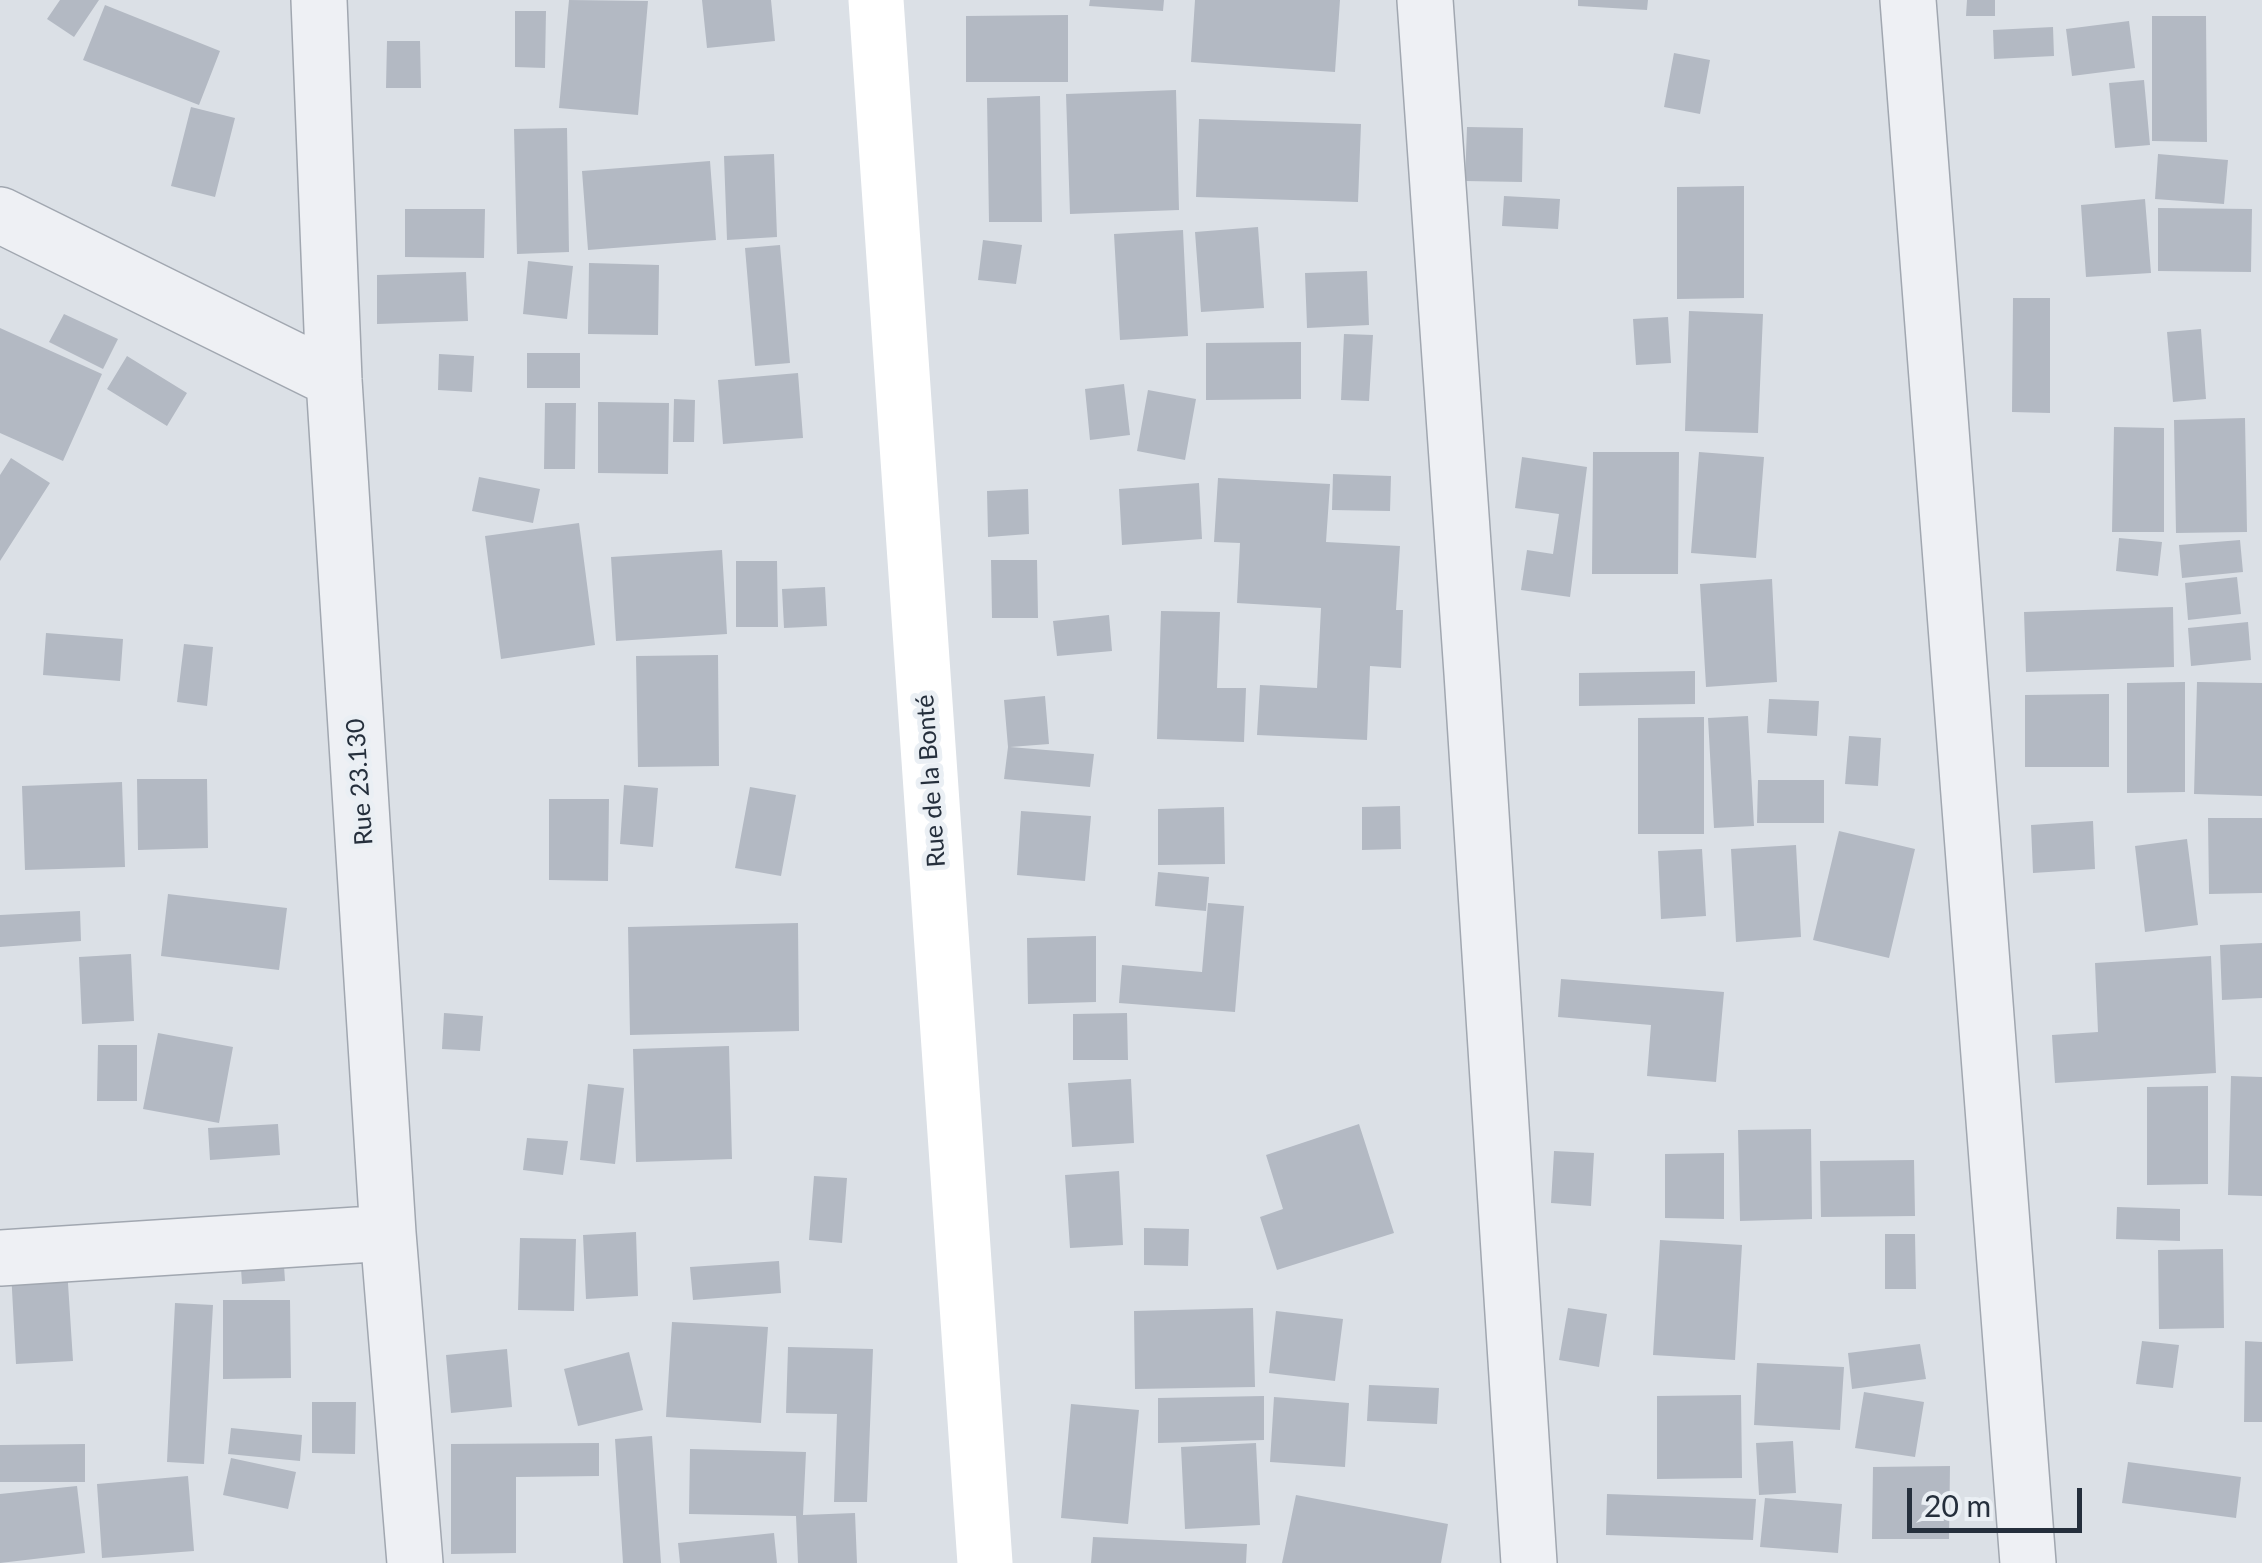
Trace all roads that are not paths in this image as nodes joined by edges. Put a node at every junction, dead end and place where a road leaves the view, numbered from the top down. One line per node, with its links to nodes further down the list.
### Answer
1 (319, 0): 6 (street, Rue 23.130)
2 (876, 0): 10 (street, Rue de la Bonté)
3 (1425, 0): 11 (street)
4 (1908, 0): 12 (street)
5 (0, 215): 6 (street)
6 (334, 380): 7 (street, Rue 23.130)
7 (388, 1232): 8 (street); 9 (street, Rue 23.130)
8 (0, 1258)
9 (415, 1563)
10 (985, 1563)
11 (1528, 1563)
12 (2028, 1563)

